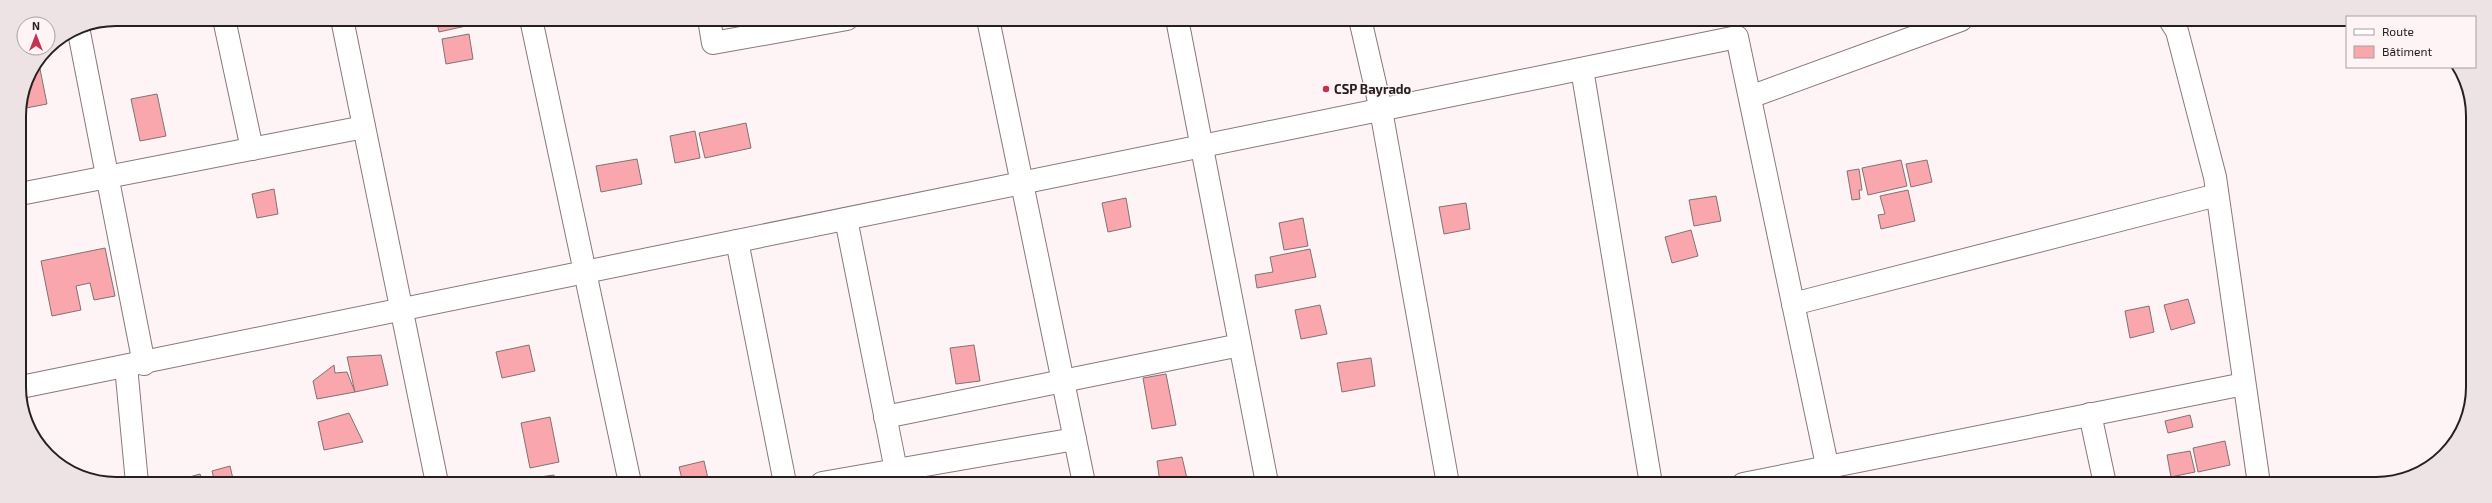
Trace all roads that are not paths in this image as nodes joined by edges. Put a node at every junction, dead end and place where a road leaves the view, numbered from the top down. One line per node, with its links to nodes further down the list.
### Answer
1 (226, 26): 17 (street)
2 (343, 26): 15 (street)
3 (532, 26): 24 (street)
4 (710, 26): 5 (street)
5 (807, 26)
6 (989, 26): 19 (street)
7 (1178, 26): 16 (street)
8 (1361, 26): 14 (street)
9 (1945, 26): 13 (street)
10 (2174, 26): 21 (street)
11 (79, 34): 18 (street)
12 (1582, 69): 13 (street); 14 (street); 45 (street)
13 (1750, 97): 25 (street)
14 (1381, 110): 16 (street); 44 (street)
15 (364, 126): 17 (street); 26 (street)
16 (1202, 147): 19 (street); 27 (street)
17 (252, 149): 18 (street)
18 (108, 177): 20 (street); 28 (street)
19 (1022, 183): 22 (street); 29 (street)
20 (26, 193)
21 (2217, 195): 25 (street); 30 (street)
22 (846, 219): 23 (street); 33 (street)
23 (737, 241): 24 (street); 40 (street)
24 (585, 272): 26 (street); 39 (street)
25 (1793, 304): 36 (street)
26 (401, 310): 28 (street); 38 (street)
27 (1240, 345): 29 (street); 43 (street)
28 (135, 365): 31 (street); 37 (street)
29 (1063, 380): 33 (street); 34 (street)
30 (2244, 384): 32 (street); 48 (street)
31 (26, 386)
32 (2090, 414): 36 (street); 47 (street)
33 (885, 416): 35 (street)
34 (1075, 439): 35 (street); 42 (street)
35 (896, 470): 41 (street)
36 (1829, 475): 46 (street)
37 (137, 477)
38 (436, 477)
39 (629, 477)
40 (784, 477)
41 (856, 477)
42 (1083, 477)
43 (1266, 477)
44 (1447, 477)
45 (1650, 477)
46 (1810, 477)
47 (2104, 477)
48 (2258, 477)

